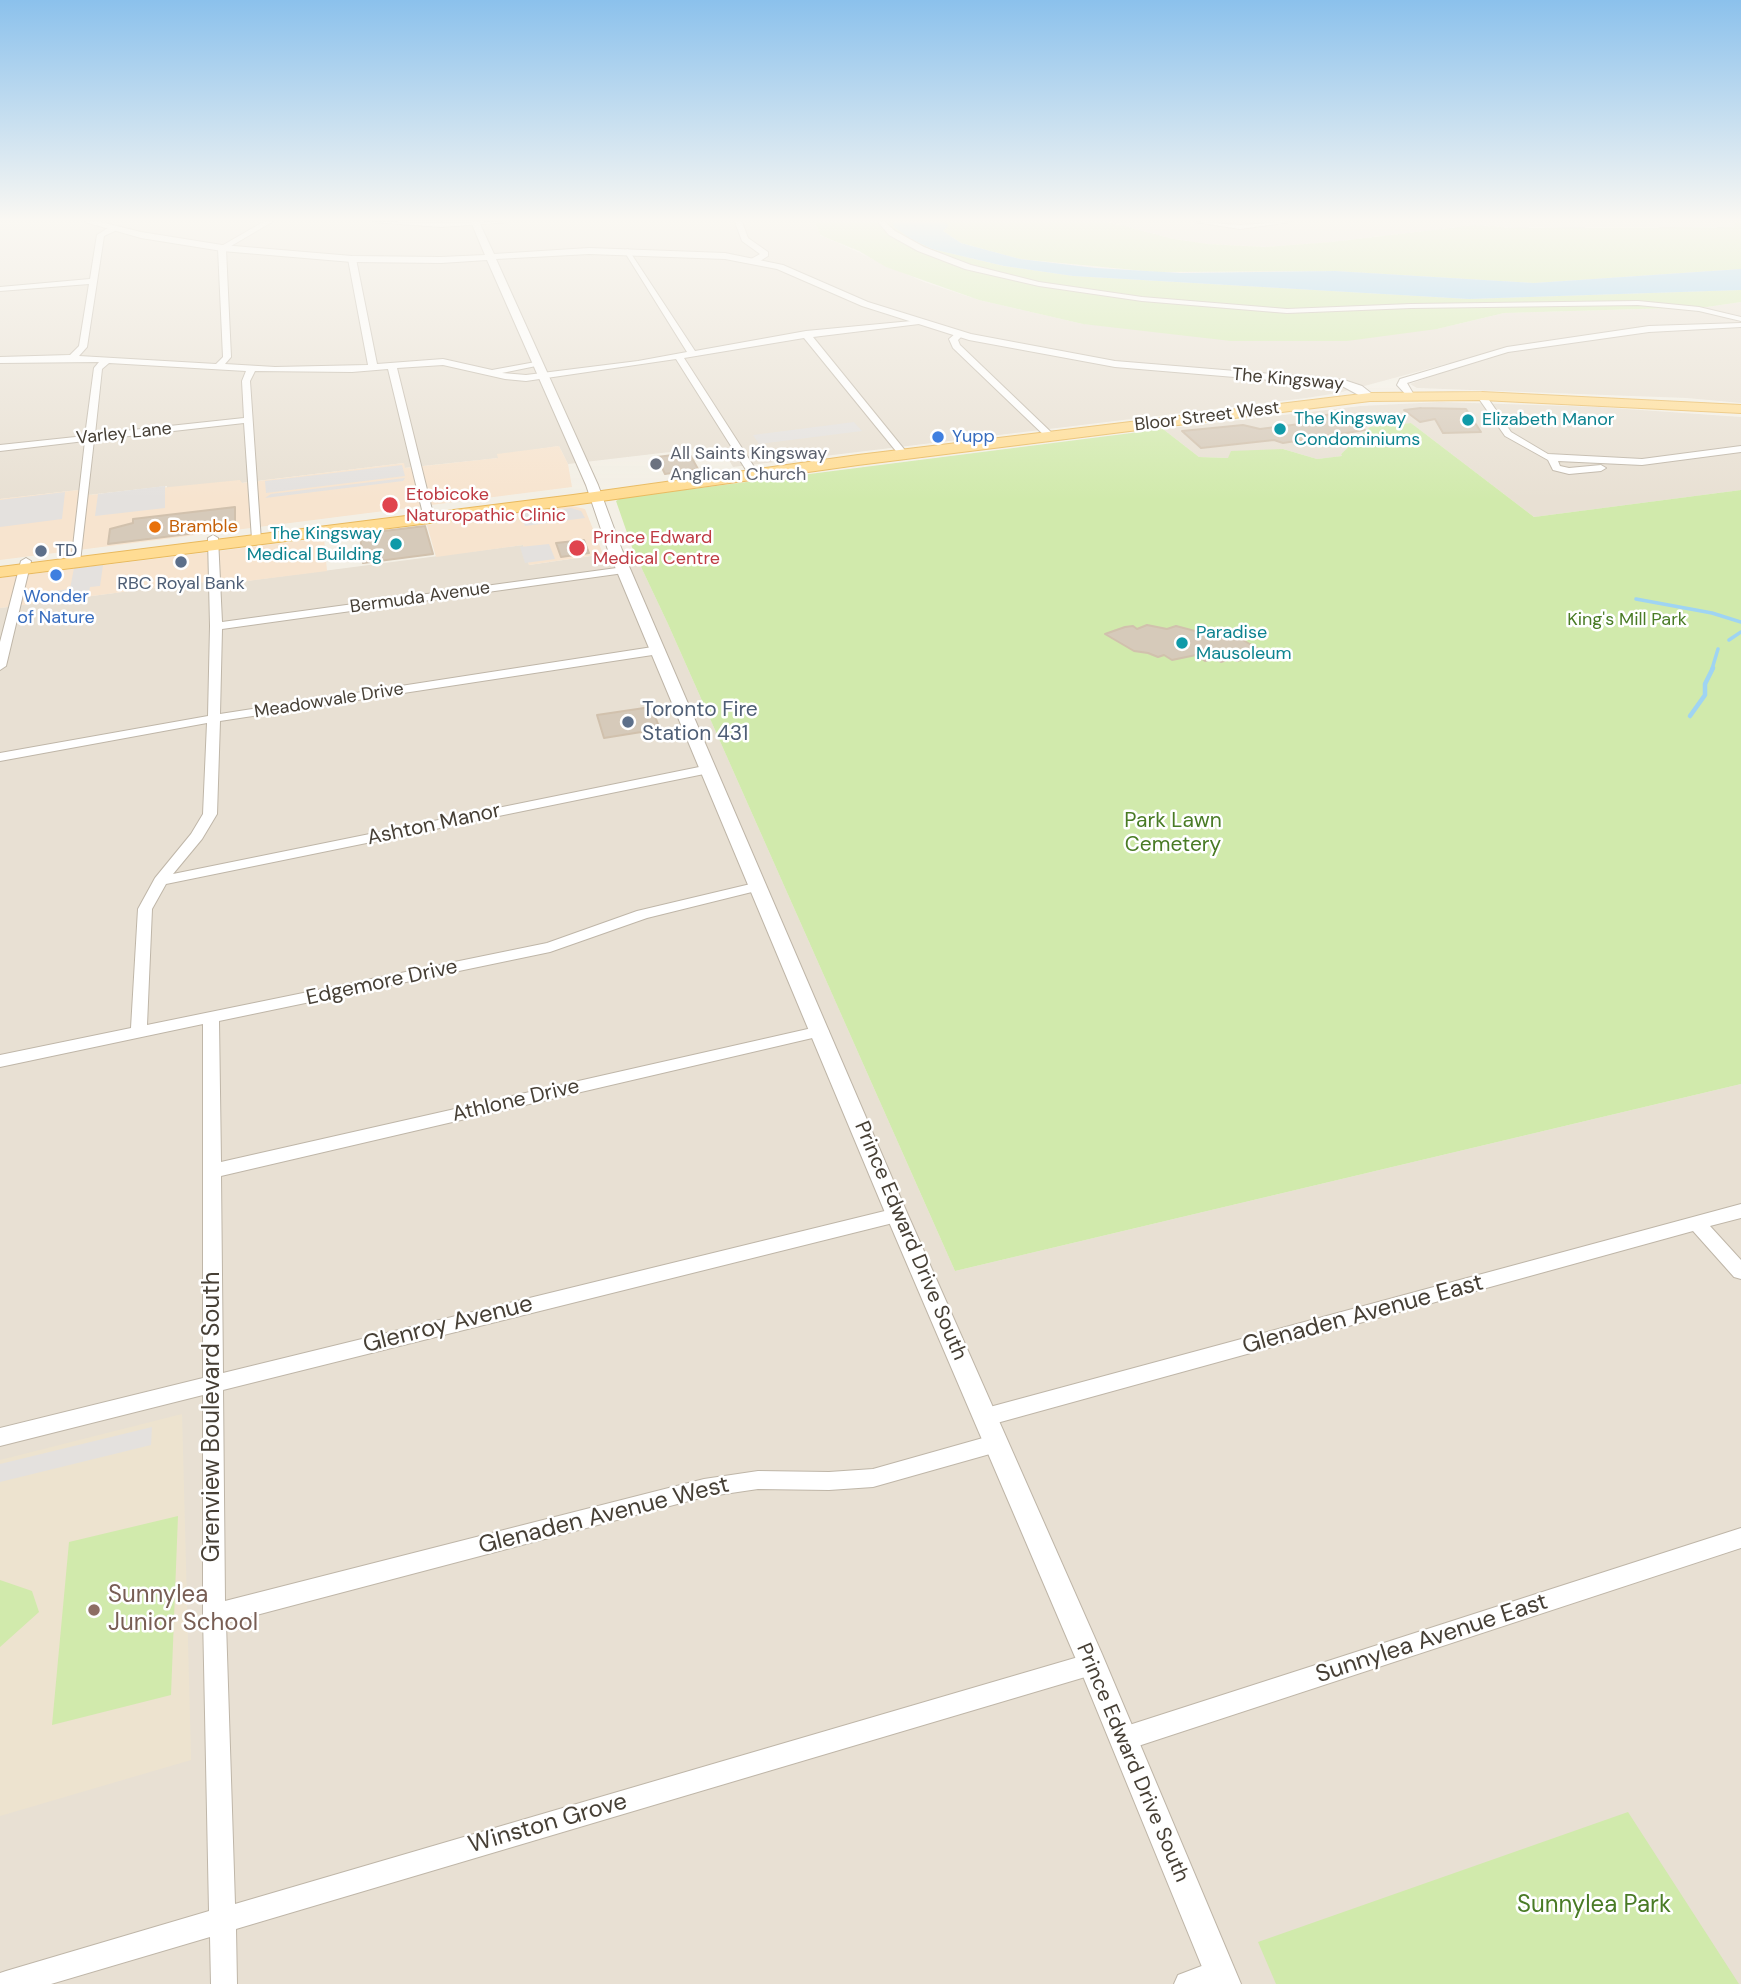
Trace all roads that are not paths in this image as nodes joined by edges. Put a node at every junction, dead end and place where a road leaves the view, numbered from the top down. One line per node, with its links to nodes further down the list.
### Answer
1 (88, 315): 15 (street)
2 (225, 315): 20 (street)
3 (363, 315): 21 (street)
4 (517, 315): 18 (street, Prince Edward Drive South)
5 (668, 315): 13 (street)
6 (892, 315): 9 (street)
7 (897, 315): 8 (street, The Kingsway)
8 (919, 322): 9 (street); 12 (street, The Kingsway)
9 (883, 326): 11 (street)
10 (1741, 326): 25 (street)
11 (806, 334): 13 (street); 34 (street)
12 (960, 335): 27 (street, The Kingsway); 30 (street)
13 (692, 353): 14 (street)
14 (678, 355): 24 (street); 35 (street)
15 (72, 358): 16 (street); 17 (street)
16 (0, 360)
17 (107, 360): 20 (street); 31 (street)
18 (538, 363): 23 (street); 24 (street, Prince Edward Drive South)
19 (393, 366): 21 (street); 23 (street); 37 (street)
20 (217, 368): 22 (street)
21 (373, 368): 22 (street)
22 (251, 370): 29 (street)
23 (490, 373): 24 (street)
24 (544, 376): 36 (street, Prince Edward Drive South)
25 (1409, 395): 26 (main road, Bloor Street West); 27 (main road, Bloor Street West)
26 (1482, 396): 28 (main road, Bloor Street West); 33 (street)
27 (1370, 397): 30 (main road, Bloor Street West)
28 (1741, 409)
29 (248, 420): 31 (street, Varley Lane); 38 (street)
30 (1050, 436): 34 (main road, Bloor Street West)
31 (88, 438): 32 (street, Varley Lane); 40 (street)
32 (0, 448)
33 (1741, 449)
34 (903, 454): 35 (main road, Bloor Street West)
35 (753, 473): 36 (main road, Bloor Street West)
36 (596, 493): 37 (main road, Bloor Street West); 43 (street, Prince Edward Drive South)
37 (428, 514): 38 (main road, Bloor Street West)
38 (256, 536): 39 (main road, Bloor Street West)
39 (213, 541): 40 (main road, Bloor Street West); 45 (street)
40 (76, 559): 42 (main road, Bloor Street West)
41 (0, 565): 42 (main road, Bloor Street West)
42 (25, 565): 44 (main road, Bloor Street West); 47 (street)
43 (624, 570): 45 (street, Bermuda Avenue); 46 (street, Prince Edward Drive South)
44 (0, 572)
45 (216, 626): 48 (street)
46 (659, 650): 48 (street, Meadowvale Drive); 50 (street, Prince Edward Drive South)
47 (0, 666)
48 (216, 718): 49 (street, Meadowvale Drive); 51 (street)
49 (0, 757)
50 (709, 769): 51 (street, Ashton Manor); 52 (street, Prince Edward Drive South)
51 (160, 881): 55 (street)
52 (759, 886): 53 (street, Edgemore Drive); 54 (street, Prince Edward Drive South)
53 (211, 1018): 55 (street, Edgemore Drive); 57 (street, Grenview Boulevard South)
54 (821, 1031): 57 (street, Athlone Drive); 59 (street, Prince Edward Drive South)
55 (139, 1034): 56 (street, Edgemore Drive)
56 (0, 1061)
57 (212, 1171): 62 (street, Grenview Boulevard South)
58 (1741, 1212): 60 (street, Glenaden Avenue East)
59 (897, 1215): 62 (street, Glenroy Avenue); 63 (street, Prince Edward Drive South)
60 (1697, 1224): 61 (street); 63 (street, Glenaden Avenue East)
61 (1741, 1272)
62 (213, 1384): 64 (street, Glenroy Avenue); 66 (street, Grenview Boulevard South)
63 (991, 1430): 66 (street, Glenaden Avenue West); 67 (street, Prince Edward Drive South)
64 (0, 1437)
65 (1741, 1538): 68 (street, Sunnylea Avenue East)
66 (214, 1615): 69 (street, Grenview Boulevard South)
67 (1092, 1664): 68 (street, Prince Edward Drive South); 69 (street, Winston Grove)
68 (1123, 1739): 70 (street, Prince Edward Drive South)
69 (222, 1919): 71 (street, Winston Grove); 72 (street, Grenview Boulevard South)
70 (1222, 1978): 73 (street)
71 (6, 1984)
72 (224, 1984)
73 (1187, 1984)

